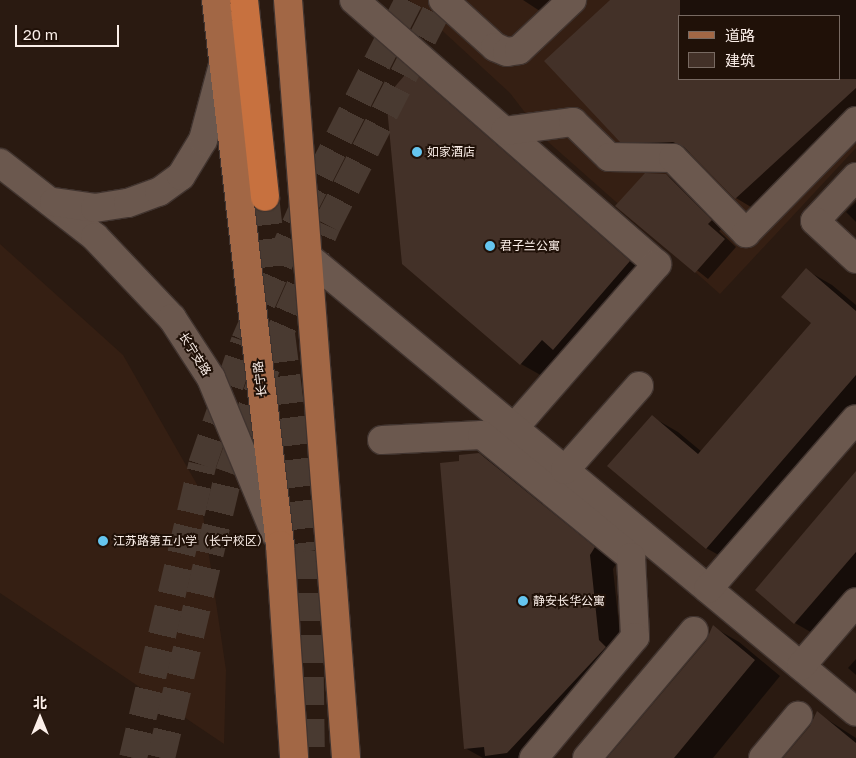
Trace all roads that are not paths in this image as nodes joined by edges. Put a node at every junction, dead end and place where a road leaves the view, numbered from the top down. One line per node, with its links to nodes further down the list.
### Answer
1 (216, 0): 7 (main road, 长宁路)
2 (244, 0): 12 (highway)
3 (288, 0): 14 (main road)
4 (354, 0): 9 (street)
5 (444, 0): 6 (street)
6 (572, 0)
7 (223, 65): 13 (street, 长宁支路); 21 (main road, 长宁路)
8 (856, 121): 9 (street)
9 (505, 131): 18 (street)
10 (0, 163): 13 (street, 长宁支路)
11 (856, 177): 15 (street)
12 (265, 197)
13 (54, 202): 21 (street, 长宁支路)
14 (308, 257): 18 (street); 29 (main road)
15 (856, 259)
16 (639, 386): 20 (street)
17 (856, 419): 22 (street)
18 (499, 426): 19 (street); 20 (street); 30 (street)
19 (382, 440)
20 (565, 470): 22 (street)
21 (280, 545): 28 (main road, 长宁路)
22 (708, 589): 25 (street)
23 (856, 602): 25 (street)
24 (694, 631): 31 (street)
25 (801, 666): 26 (street)
26 (856, 712)
27 (798, 716): 32 (street)
28 (294, 758)
29 (346, 758)
30 (534, 758)
31 (587, 758)
32 (763, 758)

